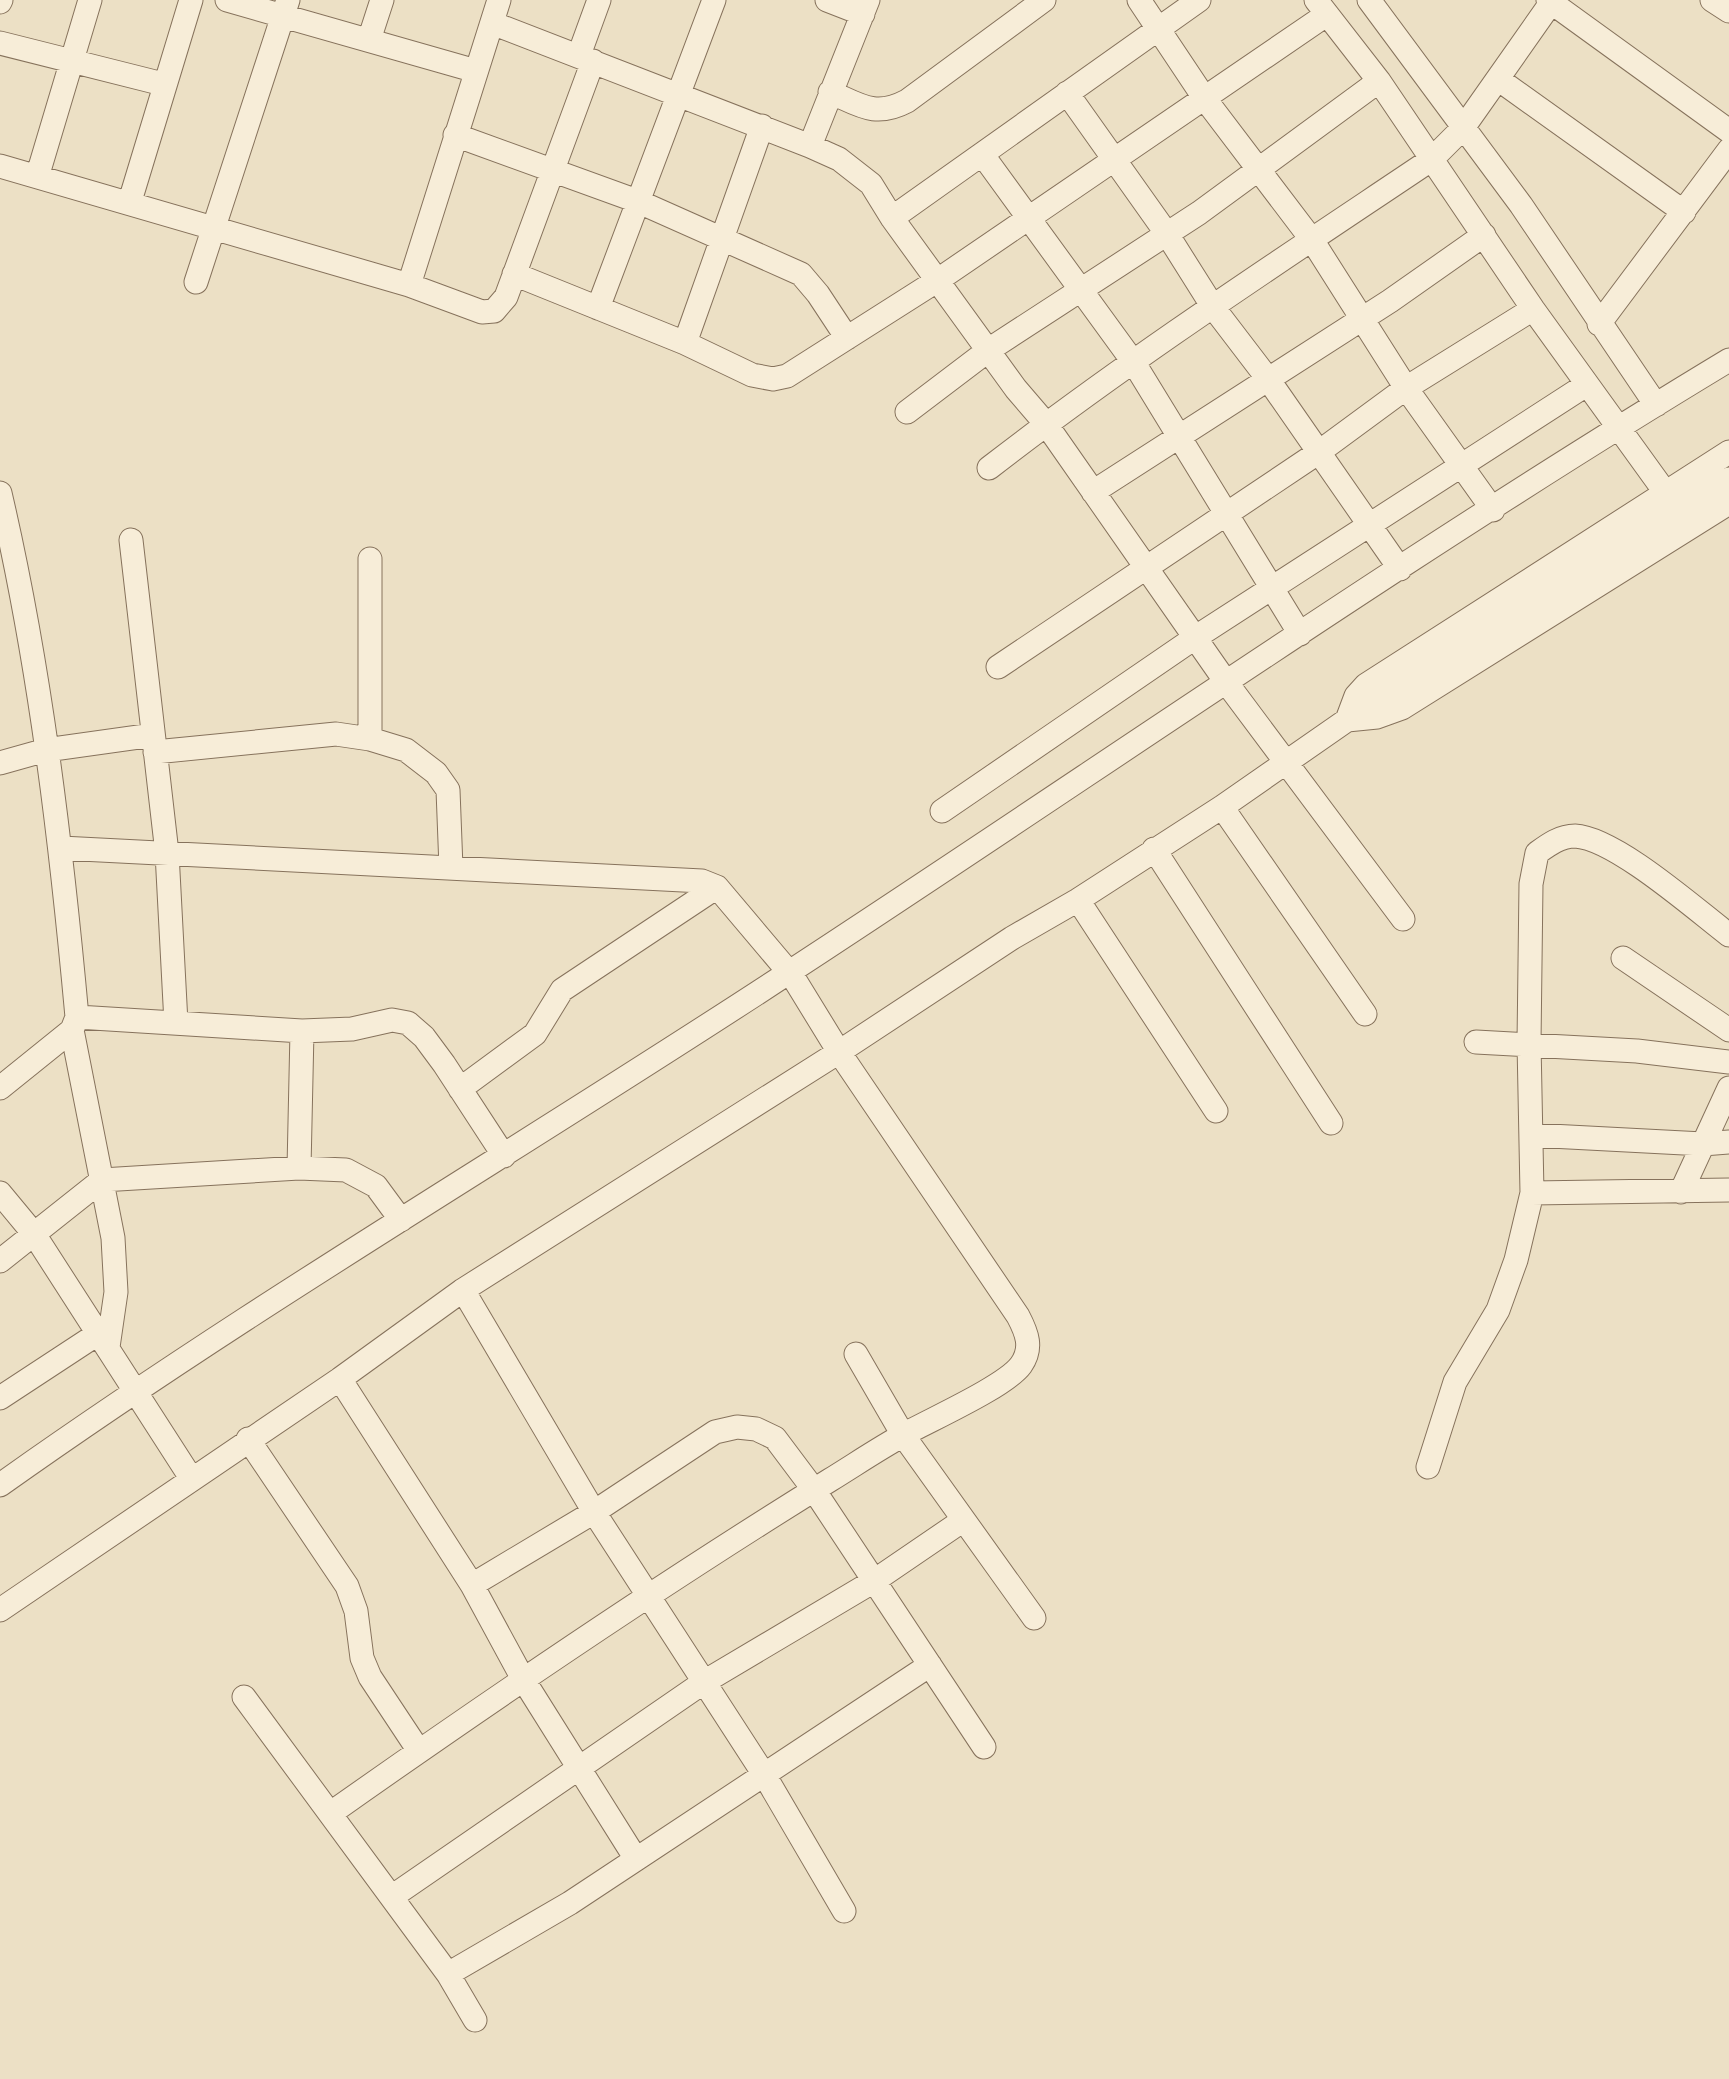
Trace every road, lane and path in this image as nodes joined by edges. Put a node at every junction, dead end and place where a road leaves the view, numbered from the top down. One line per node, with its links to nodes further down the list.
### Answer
1 (90, 0): 24 (street)
2 (191, 0): 28 (street)
3 (228, 0): 16 (street)
4 (382, 0): 21 (street)
5 (499, 0): 19 (street)
6 (599, 0): 23 (street)
7 (714, 0): 30 (street)
8 (827, 0): 15 (street)
9 (1044, 0): 29 (street)
10 (1139, 0): 20 (street)
11 (1199, 0): 20 (street)
12 (1369, 0): 35 (street)
13 (1712, 0): 18 (street)
14 (1551, 1): 26 (street); 34 (street)
15 (865, 7): 29 (street)
16 (286, 8): 21 (street); 51 (street)
17 (1321, 8): 27 (street); 32 (street)
18 (1729, 12)
19 (492, 23): 23 (street); 25 (street)
20 (1158, 28): 31 (street); 32 (street)
21 (369, 40): 25 (street)
22 (0, 43): 24 (street)
23 (586, 58): 30 (street); 43 (street)
24 (72, 62): 28 (street); 45 (street)
25 (475, 71): 36 (street)
26 (1498, 79): 35 (street); 48 (street)
27 (1379, 81): 40 (street); 44 (street)
28 (163, 84): 46 (street)
29 (830, 92): 37 (street)
30 (677, 93): 33 (street); 47 (street)
31 (1067, 93): 39 (street); 41 (street)
32 (1205, 99): 41 (street); 44 (street)
33 (762, 126): 37 (street); 54 (street)
34 (1729, 131)
35 (1459, 132): 40 (street); 65 (street)
36 (456, 135): 43 (street); 59 (street)
37 (810, 146): 49 (street)
38 (1729, 150): 48 (street)
39 (982, 154): 49 (street); 50 (street)
40 (1435, 156): 53 (street); 55 (street)
41 (1114, 160): 50 (street); 52 (street)
42 (0, 166): 45 (street)
43 (551, 170): 47 (street); 56 (street)
44 (1256, 170): 52 (street); 55 (street)
45 (38, 174): 46 (street)
46 (130, 201): 51 (street)
47 (637, 201): 54 (street); 62 (street)
48 (1684, 212): 65 (street)
49 (892, 218): 57 (street)
50 (1029, 218): 57 (street); 60 (street)
51 (213, 228): 58 (street); 59 (street)
52 (1167, 234): 60 (street); 61 (street)
53 (1484, 235): 63 (street); 64 (street)
54 (723, 237): 66 (street); 67 (street)
55 (1312, 240): 61 (street); 64 (street)
56 (514, 274): 59 (street); 62 (street)
57 (938, 280): 66 (street); 68 (street)
58 (196, 282)
59 (409, 285)
60 (1082, 289): 68 (street); 70 (street)
61 (1213, 307): 70 (street); 71 (street)
62 (598, 308): 67 (street)
63 (1533, 309): 72 (street); 73 (street)
64 (1360, 320): 71 (street); 73 (street)
65 (1599, 324): 74 (street)
66 (847, 338): 67 (street)
67 (685, 343)
68 (990, 349): 75 (street); 76 (street)
69 (1729, 360): 74 (street)
70 (1133, 363): 76 (street); 78 (street)
71 (1268, 379): 78 (street); 79 (street)
72 (1586, 385): 77 (street); 81 (street)
73 (1406, 388): 79 (street); 81 (street)
74 (1656, 405): 77 (street)
75 (907, 412)
76 (1046, 424): 82 (street); 84 (street)
77 (1621, 433): 85 (street); 88 (street)
78 (1177, 438): 84 (street); 89 (street)
79 (1319, 452): 89 (street); 90 (street)
80 (1729, 452): 85 (street)
81 (1461, 465): 88 (street); 90 (street)
82 (989, 468)
83 (1729, 479): 100 (street)
84 (1093, 492): 93 (street)
85 (1665, 492): 100 (street)
86 (0, 493): 103 (street)
87 (1729, 503): 100 (street)
88 (1493, 510): 94 (street)
89 (1225, 514): 93 (street); 95 (street)
90 (1369, 524): 94 (street); 95 (street)
91 (131, 540): 102 (street)
92 (370, 559): 101 (street)
93 (1146, 568): 97 (street); 98 (street)
94 (1400, 569): 96 (street)
95 (1271, 588): 96 (street); 97 (street)
96 (1300, 634): 99 (street)
97 (1196, 637): 99 (street); 107 (street)
98 (998, 667)
99 (1229, 686): 105 (street); 117 (street)
100 (1347, 720): 105 (street)
101 (370, 739): 102 (street); 111 (street)
102 (154, 743): 103 (street); 110 (street)
103 (46, 750): 104 (street); 108 (street)
104 (2, 759)
105 (1286, 760): 106 (street); 114 (street)
106 (1222, 807): 109 (street); 118 (street)
107 (942, 811)
108 (61, 848): 110 (street); 119 (street)
109 (1154, 849): 113 (street); 131 (street)
110 (167, 853): 111 (street); 120 (street)
111 (451, 868): 112 (street)
112 (716, 887): 117 (street); 129 (street)
113 (1078, 901): 125 (street); 130 (street)
114 (1403, 919)
115 (1729, 935): 124 (street)
116 (1623, 958): 121 (street)
117 (791, 975): 125 (street); 135 (street)
118 (1365, 1014)
119 (74, 1023): 120 (street); 127 (street); 137 (street)
120 (176, 1023): 122 (street)
121 (1729, 1030)
122 (302, 1031): 129 (street); 136 (street)
123 (1476, 1042): 124 (street)
124 (1529, 1044): 126 (street); 132 (street)
125 (839, 1052): 145 (street); 151 (street)
126 (1729, 1062)
127 (0, 1088)
128 (1729, 1088): 134 (street)
129 (460, 1089): 135 (street)
130 (1216, 1111)
131 (1331, 1123)
132 (1531, 1135): 134 (street); 141 (street)
133 (1729, 1142): 134 (street)
134 (1703, 1144): 139 (street)
135 (504, 1156): 142 (street)
136 (299, 1168): 137 (street); 142 (street)
137 (102, 1180): 143 (street); 146 (street)
138 (1729, 1190): 139 (street)
139 (1681, 1192): 141 (street)
140 (0, 1193): 143 (street)
141 (1532, 1193): 153 (street)
142 (401, 1220): 150 (street)
143 (34, 1234): 144 (street); 146 (street)
144 (0, 1261)
145 (463, 1290): 148 (street); 157 (street)
146 (104, 1340): 149 (street); 150 (street)
147 (856, 1354): 151 (street)
148 (340, 1379): 152 (street); 160 (street)
149 (0, 1398)
150 (139, 1398): 154 (street); 155 (street)
151 (903, 1435): 156 (street); 158 (street)
152 (248, 1439): 154 (street); 169 (street)
153 (1427, 1467)
154 (191, 1478): 162 (street)
155 (0, 1485)
156 (814, 1490): 157 (street); 159 (street); 161 (street)
157 (594, 1512): 160 (street); 161 (street)
158 (962, 1521): 159 (street); 163 (street)
159 (874, 1581): 164 (street); 166 (street)
160 (472, 1585): 165 (street)
161 (649, 1598): 165 (street); 166 (street)
162 (0, 1610)
163 (1034, 1618)
164 (930, 1665): 168 (street); 171 (street)
165 (523, 1679): 169 (street); 170 (street)
166 (704, 1682): 170 (street); 171 (street)
167 (244, 1698): 172 (street)
168 (984, 1747)
169 (419, 1751): 172 (street)
170 (581, 1769): 173 (street); 174 (street)
171 (765, 1776): 173 (street); 175 (street)
172 (331, 1813): 174 (street)
173 (636, 1859): 176 (street)
174 (393, 1896): 176 (street)
175 (844, 1911)
176 (448, 1974): 177 (street)
177 (475, 2020)

